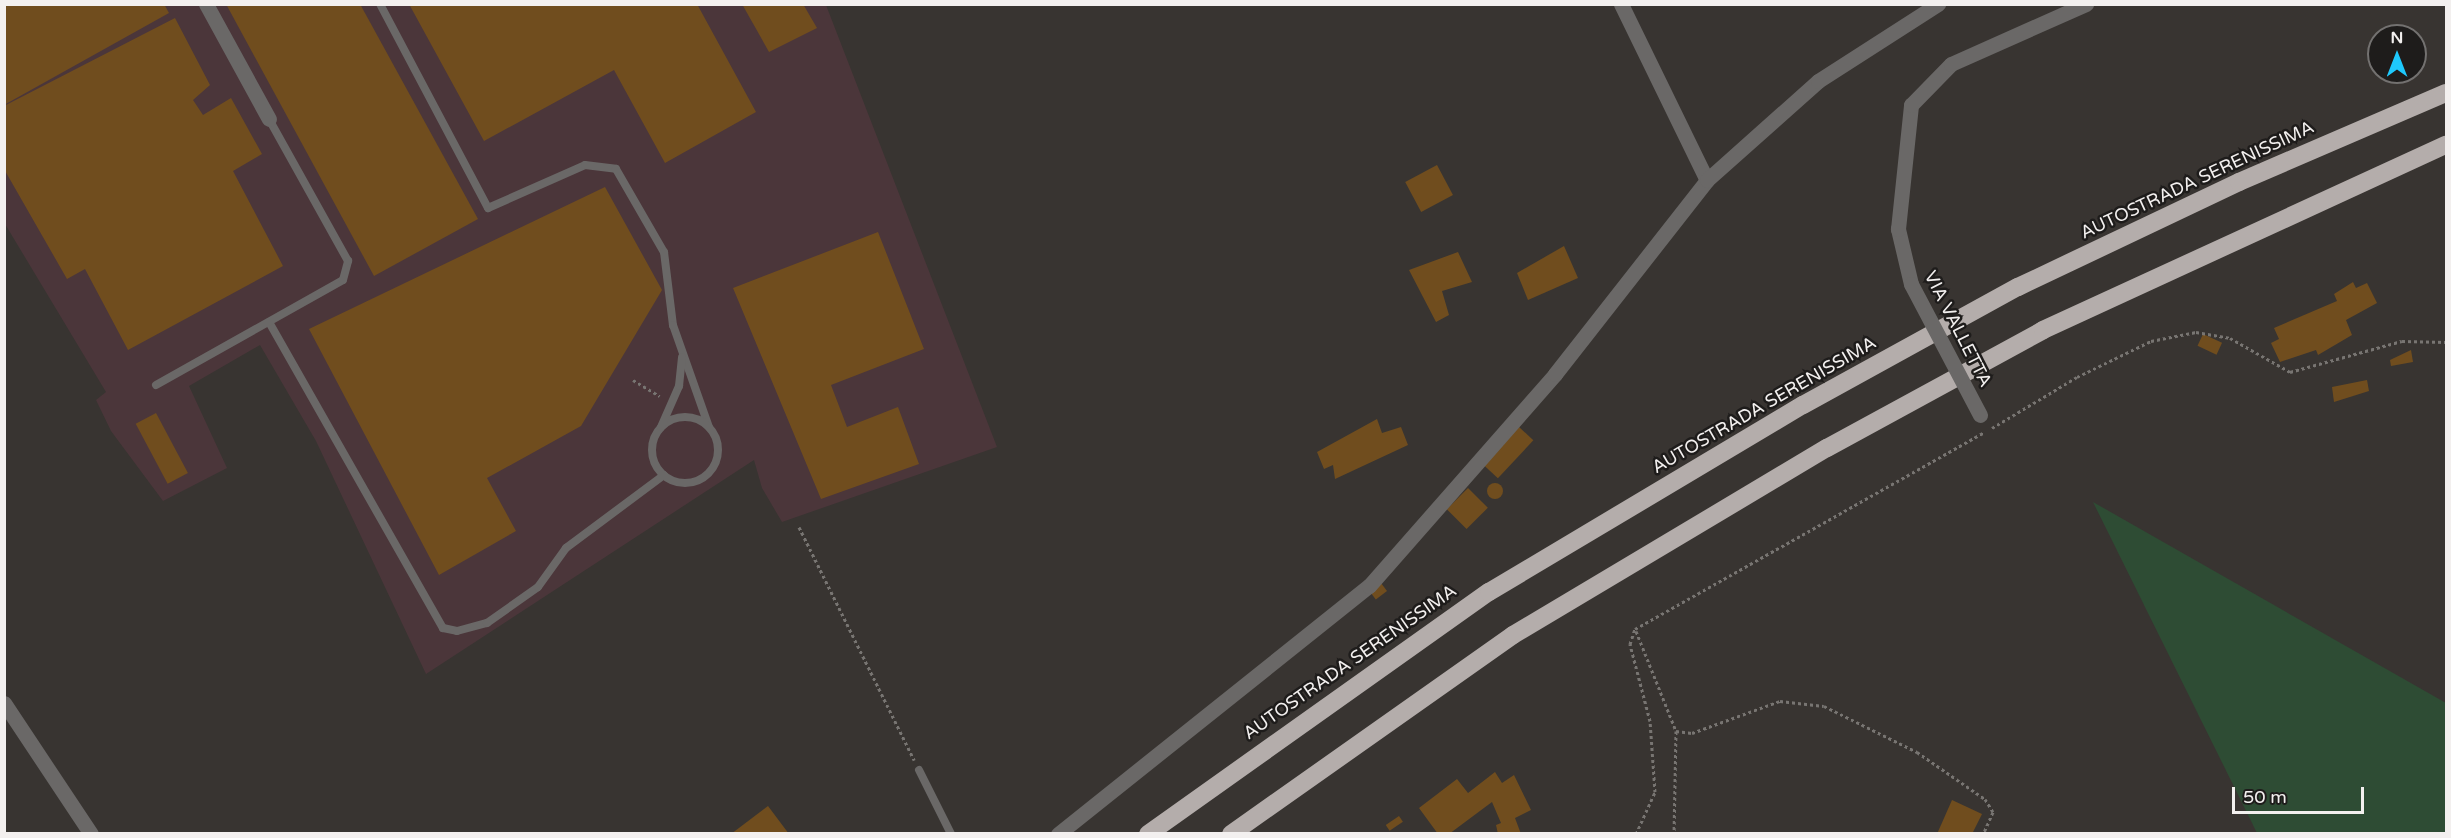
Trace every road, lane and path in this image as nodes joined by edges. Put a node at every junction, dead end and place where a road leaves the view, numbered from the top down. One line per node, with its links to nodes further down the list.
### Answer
1 (206, 4): 7 (street)
2 (380, 4): 12 (lane)
3 (1621, 4): 9 (street)
4 (1938, 4): 9 (street)
5 (2086, 4): 14 (street, VIA VALLETTA, bridge)
6 (2446, 93): 27 (highway, AUTOSTRADA SERENISSIMA)
7 (269, 119): 10 (lane)
8 (2446, 146): 28 (highway)
9 (1707, 180): 26 (street)
10 (269, 322): 13 (lane); 18 (lane)
11 (2446, 342): 17 (path)
12 (682, 357): 15 (lane); 16 (lane)
13 (156, 385)
14 (1980, 415): 17 (path)
15 (661, 427): 16 (lane); 18 (lane)
16 (709, 427): 18 (lane)
17 (1990, 429): 20 (path)
18 (664, 475)
19 (799, 527): 23 (path)
20 (1635, 629): 22 (path); 29 (path)
21 (4, 703): 24 (street)
22 (1676, 731): 30 (path); 31 (path)
23 (919, 770): 25 (lane)
24 (91, 834)
25 (951, 834)
26 (1058, 834)
27 (1148, 834)
28 (1231, 834)
29 (1636, 834)
30 (1674, 834)
31 (1983, 834)

